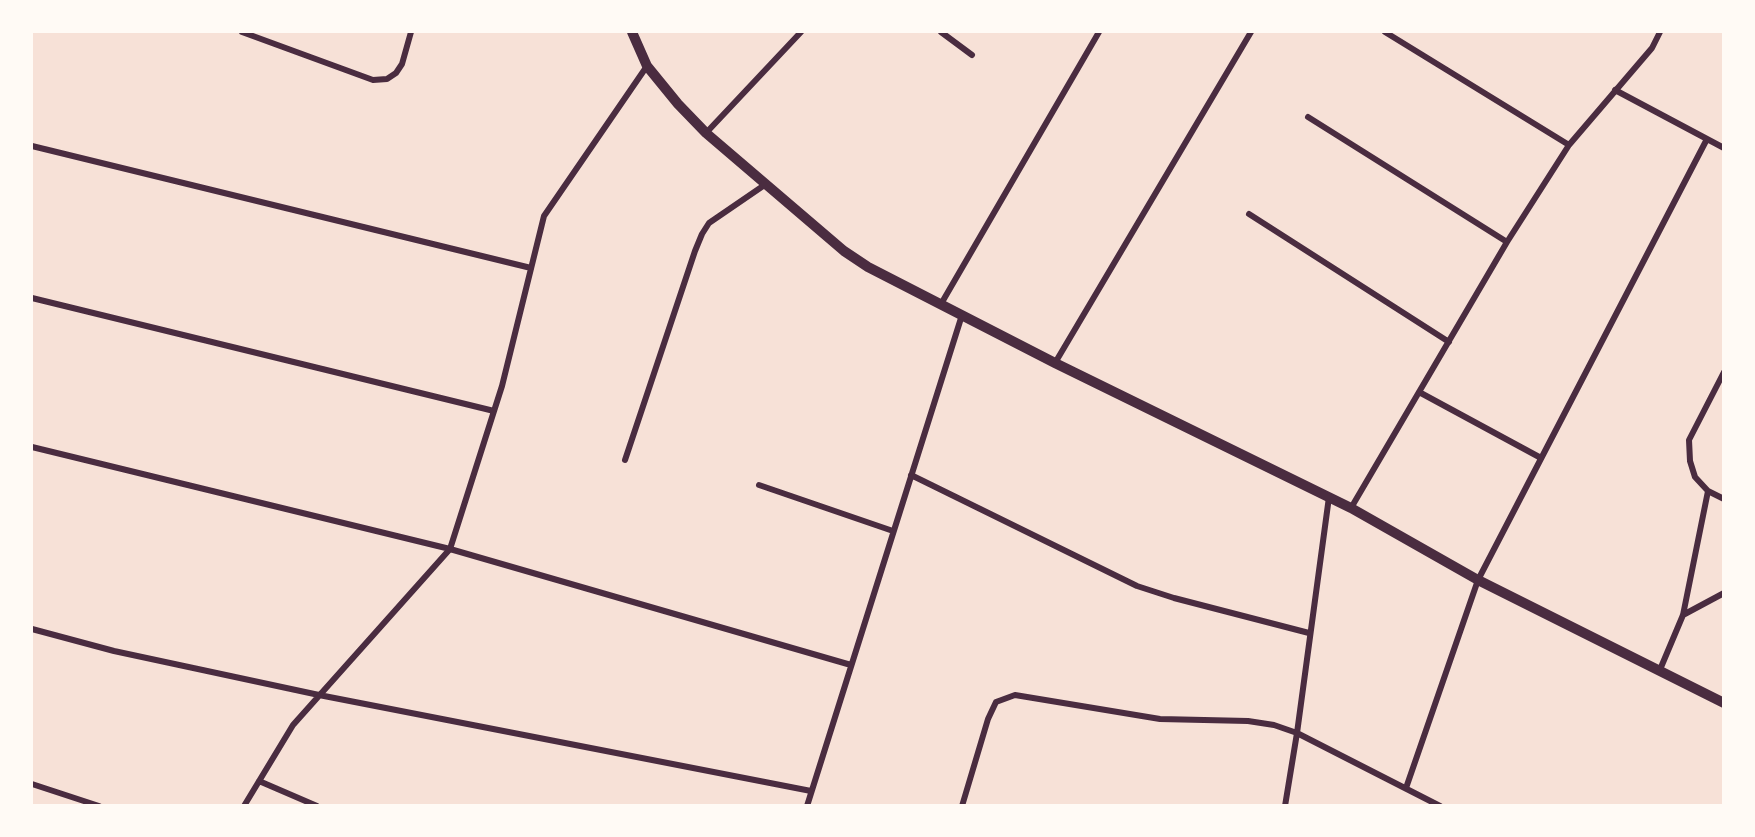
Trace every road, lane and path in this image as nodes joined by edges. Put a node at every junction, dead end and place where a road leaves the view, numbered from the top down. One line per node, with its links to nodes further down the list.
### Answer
1 (242, 32): 2 (street)
2 (411, 32)
3 (632, 32): 11 (street)
4 (801, 32): 14 (street)
5 (941, 32): 10 (street)
6 (1099, 32): 24 (street)
7 (1251, 32): 27 (street)
8 (1385, 32): 16 (street)
9 (1660, 32): 12 (street)
10 (972, 55)
11 (647, 66): 14 (street); 22 (street)
12 (1615, 90): 15 (street); 16 (street)
13 (1308, 117): 21 (street)
14 (706, 133): 19 (street)
15 (1707, 139): 18 (street); 32 (street)
16 (1569, 145): 21 (street)
17 (32, 146): 22 (street)
18 (1724, 148)
19 (766, 184): 24 (street); 33 (street)
20 (1250, 214): 26 (street)
21 (1507, 242): 26 (street)
22 (531, 268): 30 (street)
23 (32, 298): 30 (street)
24 (941, 304): 25 (street)
25 (962, 315): 27 (street); 34 (street)
26 (1449, 342): 29 (street)
27 (1055, 363): 37 (street)
28 (1724, 372): 36 (street)
29 (1419, 392): 32 (street); 39 (street)
30 (494, 411): 41 (street)
31 (32, 447): 41 (street)
32 (1541, 458): 42 (street)
33 (625, 460)
34 (911, 475): 40 (street); 46 (street)
35 (759, 485): 40 (street)
36 (1708, 491): 38 (street); 44 (street)
37 (1329, 497): 39 (street); 46 (street)
38 (1724, 499)
39 (1350, 508): 42 (street)
40 (893, 531): 47 (street)
41 (450, 549): 47 (street); 49 (street)
42 (1478, 580): 48 (street); 54 (street)
43 (1724, 593): 44 (street)
44 (1683, 615): 48 (street)
45 (32, 629): 49 (street)
46 (1309, 633): 51 (street)
47 (851, 665): 55 (street)
48 (1659, 672): 50 (street)
49 (319, 694): 52 (street); 55 (street)
50 (1724, 703)
51 (1297, 733): 54 (street); 60 (street); 61 (street)
52 (259, 781): 57 (street); 58 (street)
53 (32, 784): 56 (street)
54 (1406, 788): 62 (street)
55 (811, 791): 59 (street)
56 (99, 806)
57 (244, 806)
58 (317, 806)
59 (807, 806)
60 (962, 806)
61 (1285, 806)
62 (1440, 806)

